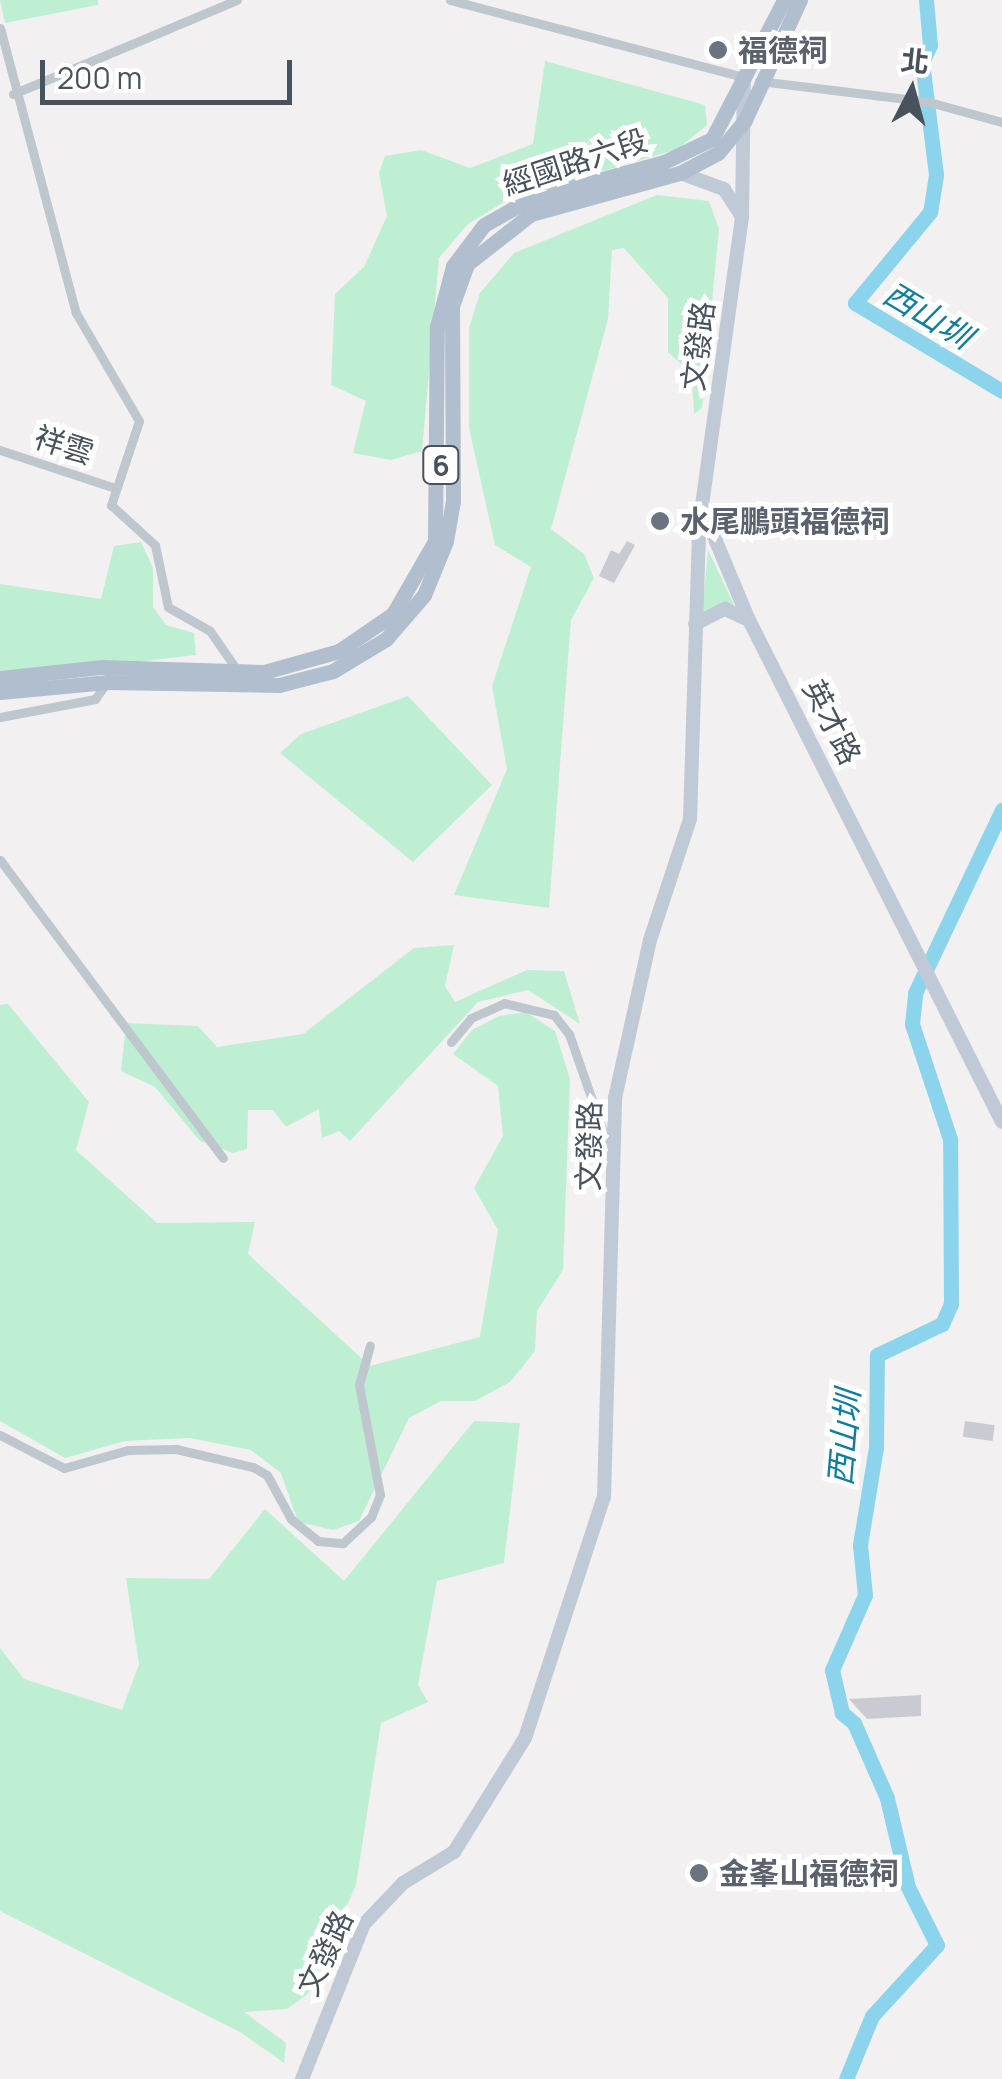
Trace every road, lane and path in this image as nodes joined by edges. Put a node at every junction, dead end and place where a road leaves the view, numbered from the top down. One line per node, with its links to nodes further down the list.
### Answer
1 (237, 0): 7 (street)
2 (450, 0): 6 (street)
3 (784, 0): 6 (main road, 6)
4 (800, 0): 6 (main road, 6)
5 (0, 28): 7 (street)
6 (752, 79): 8 (main road, 6); 9 (street); 11 (main road, 經國路六段 / 6)
7 (13, 94): 14 (street)
8 (744, 120): 10 (main road, 經國路六段 / 6); 12 (street, 文發路)
9 (1002, 122)
10 (680, 173): 11 (main road, 經國路六段 / 6); 12 (street)
11 (527, 208): 18 (main road, 經國路六段 / 6); 21 (main road, 經國路六段 / 6)
12 (742, 217): 15 (street, 文發路)
13 (0, 450): 14 (street, 祥雲)
14 (112, 487): 18 (street)
15 (704, 515): 16 (street, 英才路); 17 (street, 文發路)
16 (749, 620): 17 (street); 26 (street, 英才路)
17 (695, 624): 28 (street, 文發路)
18 (239, 672): 19 (main road, 經國路六段 / 6); 21 (street)
19 (107, 674): 20 (main road, 經國路六段 / 6); 21 (main road, 經國路六段 / 6); 22 (main road, 經國路六段 / 6); 23 (street)
20 (0, 678)
21 (240, 690)
22 (0, 692)
23 (0, 717)
24 (0, 860): 27 (street)
25 (451, 1042): 28 (street)
26 (1002, 1122)
27 (223, 1158)
28 (616, 1165): 31 (street, 文發路)
29 (370, 1345): 30 (street)
30 (0, 1435)
31 (302, 2079)

